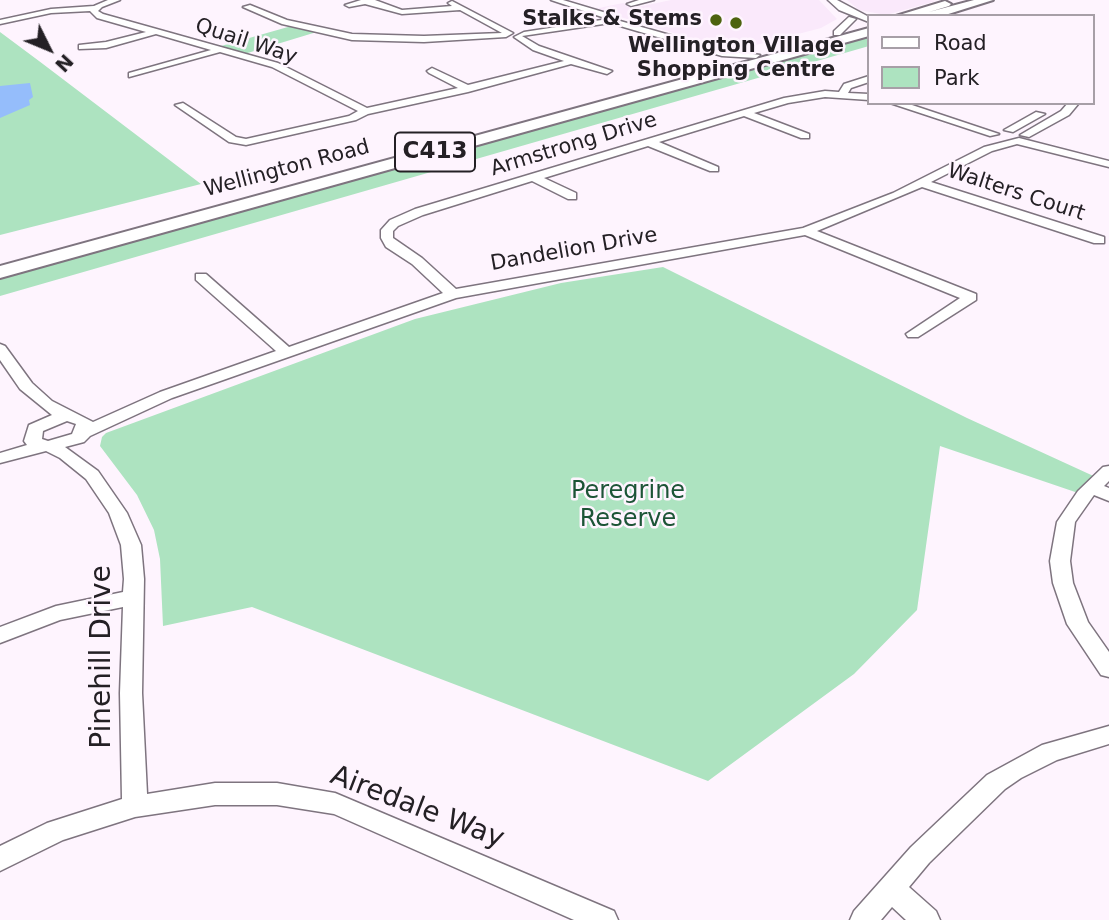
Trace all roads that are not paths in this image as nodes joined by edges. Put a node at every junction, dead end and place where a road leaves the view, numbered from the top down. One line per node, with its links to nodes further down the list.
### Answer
1 (116, 0): 12 (street)
2 (446, 0): 13 (street)
3 (555, 0): 17 (street)
4 (650, 0): 9 (street)
5 (832, 0): 14 (street)
6 (961, 0): 15 (main road)
7 (987, 0): 16 (main road)
8 (369, 1): 10 (street); 13 (street)
9 (631, 4)
10 (349, 5)
11 (247, 7): 26 (street)
12 (95, 8): 19 (street); 24 (street, Quail Way)
13 (462, 8): 26 (street)
14 (842, 8): 18 (street); 20 (street)
15 (909, 14)
16 (935, 14)
17 (610, 19): 26 (street); 29 (street)
18 (852, 19): 21 (street); 25 (street)
19 (8, 22)
20 (867, 23)
21 (867, 23)
22 (867, 25): 25 (main road, Wellington Road / C413)
23 (867, 25): 57 (main road, Wellington Road / C413)
24 (156, 32): 27 (street); 28 (street, Quail Way)
25 (837, 33): 29 (main road, Wellington Road / C413)
26 (514, 35): 30 (street)
27 (82, 47)
28 (220, 49): 33 (street); 42 (street, Quail Way)
29 (719, 59): 56 (main road, Wellington Road / C413)
30 (572, 62): 32 (street); 35 (street)
31 (419, 68): 35 (street)
32 (607, 71)
33 (128, 76)
34 (867, 80): 36 (street)
35 (468, 89): 42 (street)
36 (844, 94): 37 (street, Armstrong Drive); 43 (street, Armstrong Drive)
37 (867, 97)
38 (179, 103): 42 (street)
39 (902, 105): 44 (street)
40 (1053, 105): 44 (street)
41 (1072, 105): 46 (street)
42 (366, 111)
43 (744, 113): 45 (street); 47 (street, Armstrong Drive)
44 (1000, 132): 46 (street); 48 (street)
45 (805, 136)
46 (1021, 138): 48 (street, Dandelion Drive); 49 (street, Dandelion Drive)
47 (649, 142): 50 (street); 51 (street, Armstrong Drive)
48 (988, 149): 52 (street, Dandelion Drive)
49 (1109, 164)
50 (714, 170)
51 (533, 177): 53 (street); 59 (street, Armstrong Drive)
52 (921, 183): 54 (street, Dandelion Drive); 55 (street, Walters Court)
53 (572, 196)
54 (806, 231): 59 (street, Dandelion Drive); 60 (street)
55 (1099, 240)
56 (0, 258)
57 (0, 272)
58 (201, 277): 62 (street)
59 (453, 295): 62 (street, Dandelion Drive)
60 (913, 334)
61 (0, 349): 63 (street)
62 (286, 352): 64 (street, Dandelion Drive)
63 (26, 386): 64 (street); 65 (street)
64 (77, 425): 65 (street); 65 (street); 69 (street, Pinehill Drive)
65 (39, 439): 66 (street); 67 (street); 69 (street, Pinehill Drive)
66 (0, 450)
67 (0, 458)
68 (1109, 471): 70 (street)
69 (92, 475): 71 (street, Pinehill Drive)
70 (1100, 491): 73 (street)
71 (134, 597): 72 (street); 75 (street, Pinehill Drive)
72 (0, 635)
73 (1109, 669)
74 (1109, 735): 77 (street)
75 (135, 806): 76 (street, Airedale Way); 78 (street, Airedale Way)
76 (0, 859)
77 (890, 888): 79 (street); 80 (street)
78 (604, 920)
79 (864, 920)
80 (926, 920)

